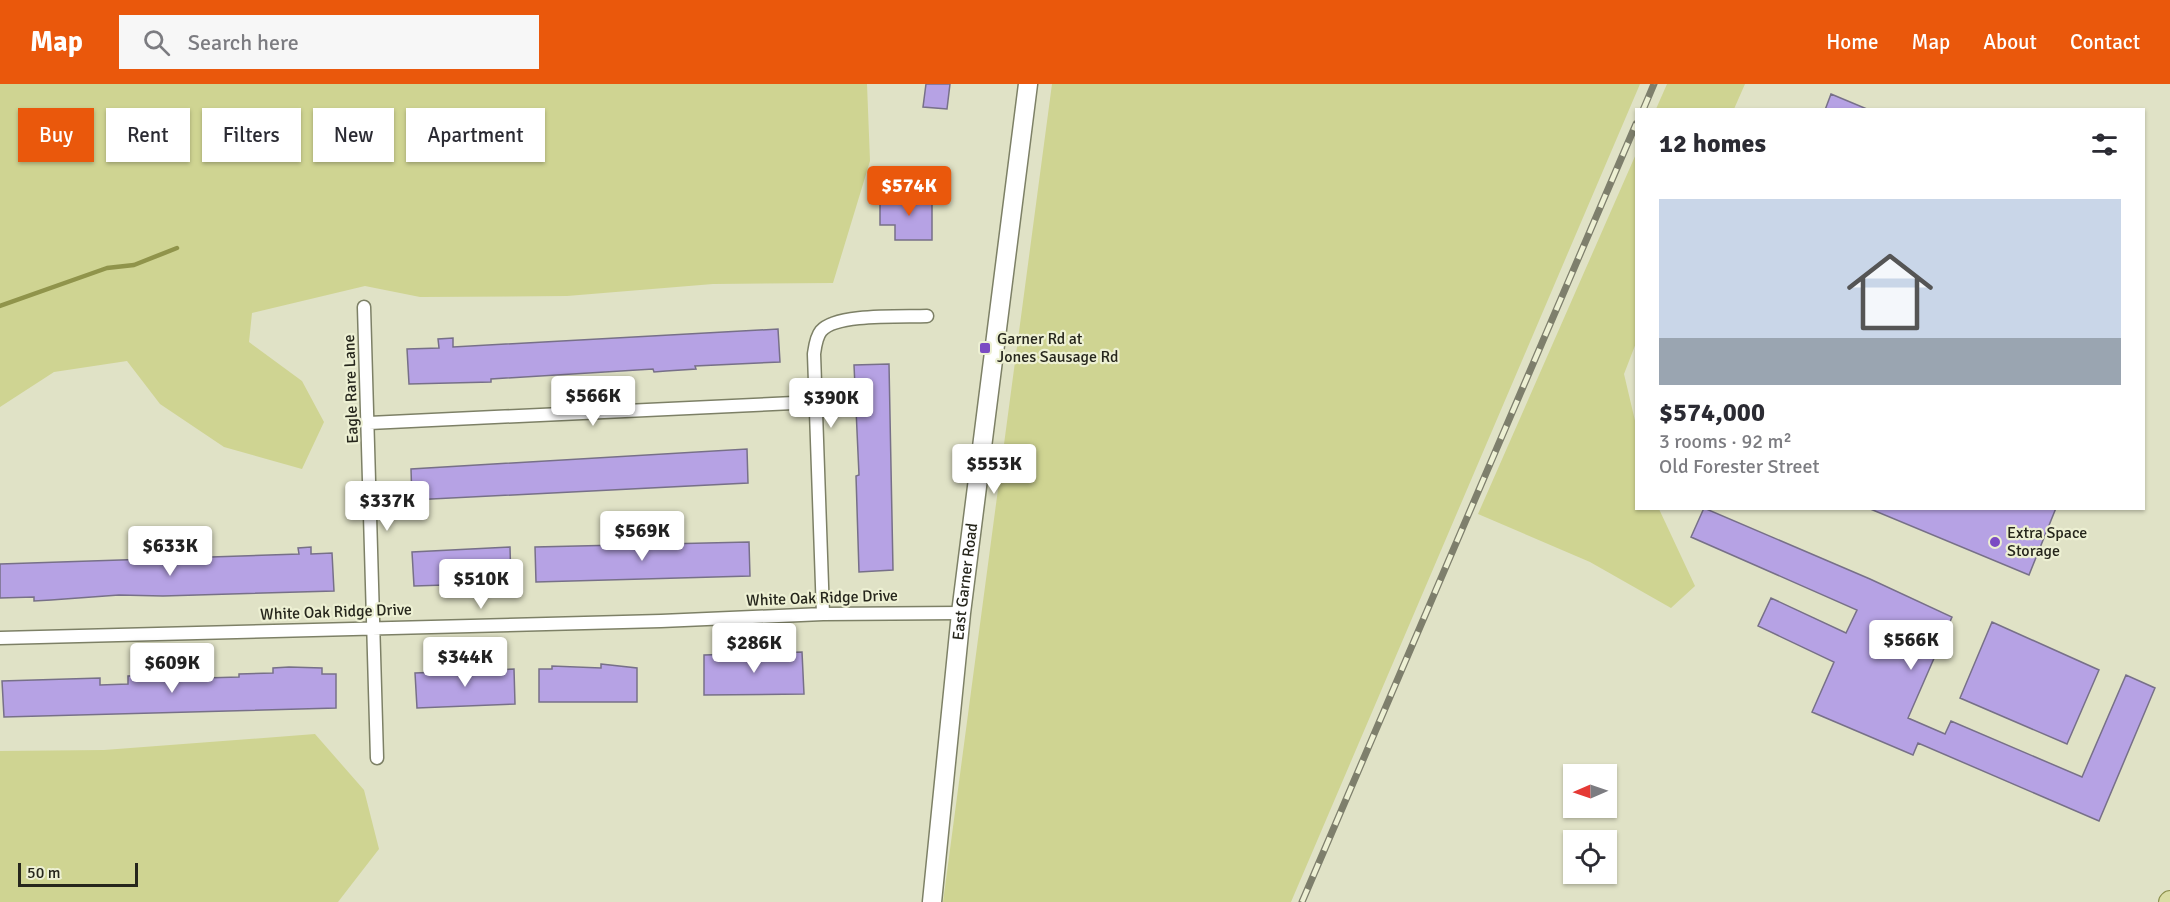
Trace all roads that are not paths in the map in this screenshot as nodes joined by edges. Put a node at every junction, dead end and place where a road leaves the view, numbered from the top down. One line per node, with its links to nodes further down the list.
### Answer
1 (1028, 84): 6 (main road, East Garner Road)
2 (364, 307): 5 (street, Eagle Rare Lane)
3 (927, 316): 4 (street)
4 (815, 402): 5 (street); 7 (street)
5 (369, 423): 8 (street, Eagle Rare Lane)
6 (961, 613): 7 (street, White Oak Ridge Drive); 11 (main road, East Garner Road)
7 (823, 614): 8 (street, White Oak Ridge Drive)
8 (375, 627): 9 (street, White Oak Ridge Drive); 10 (street, Eagle Rare Lane)
9 (0, 638)
10 (377, 758)
11 (932, 902)

